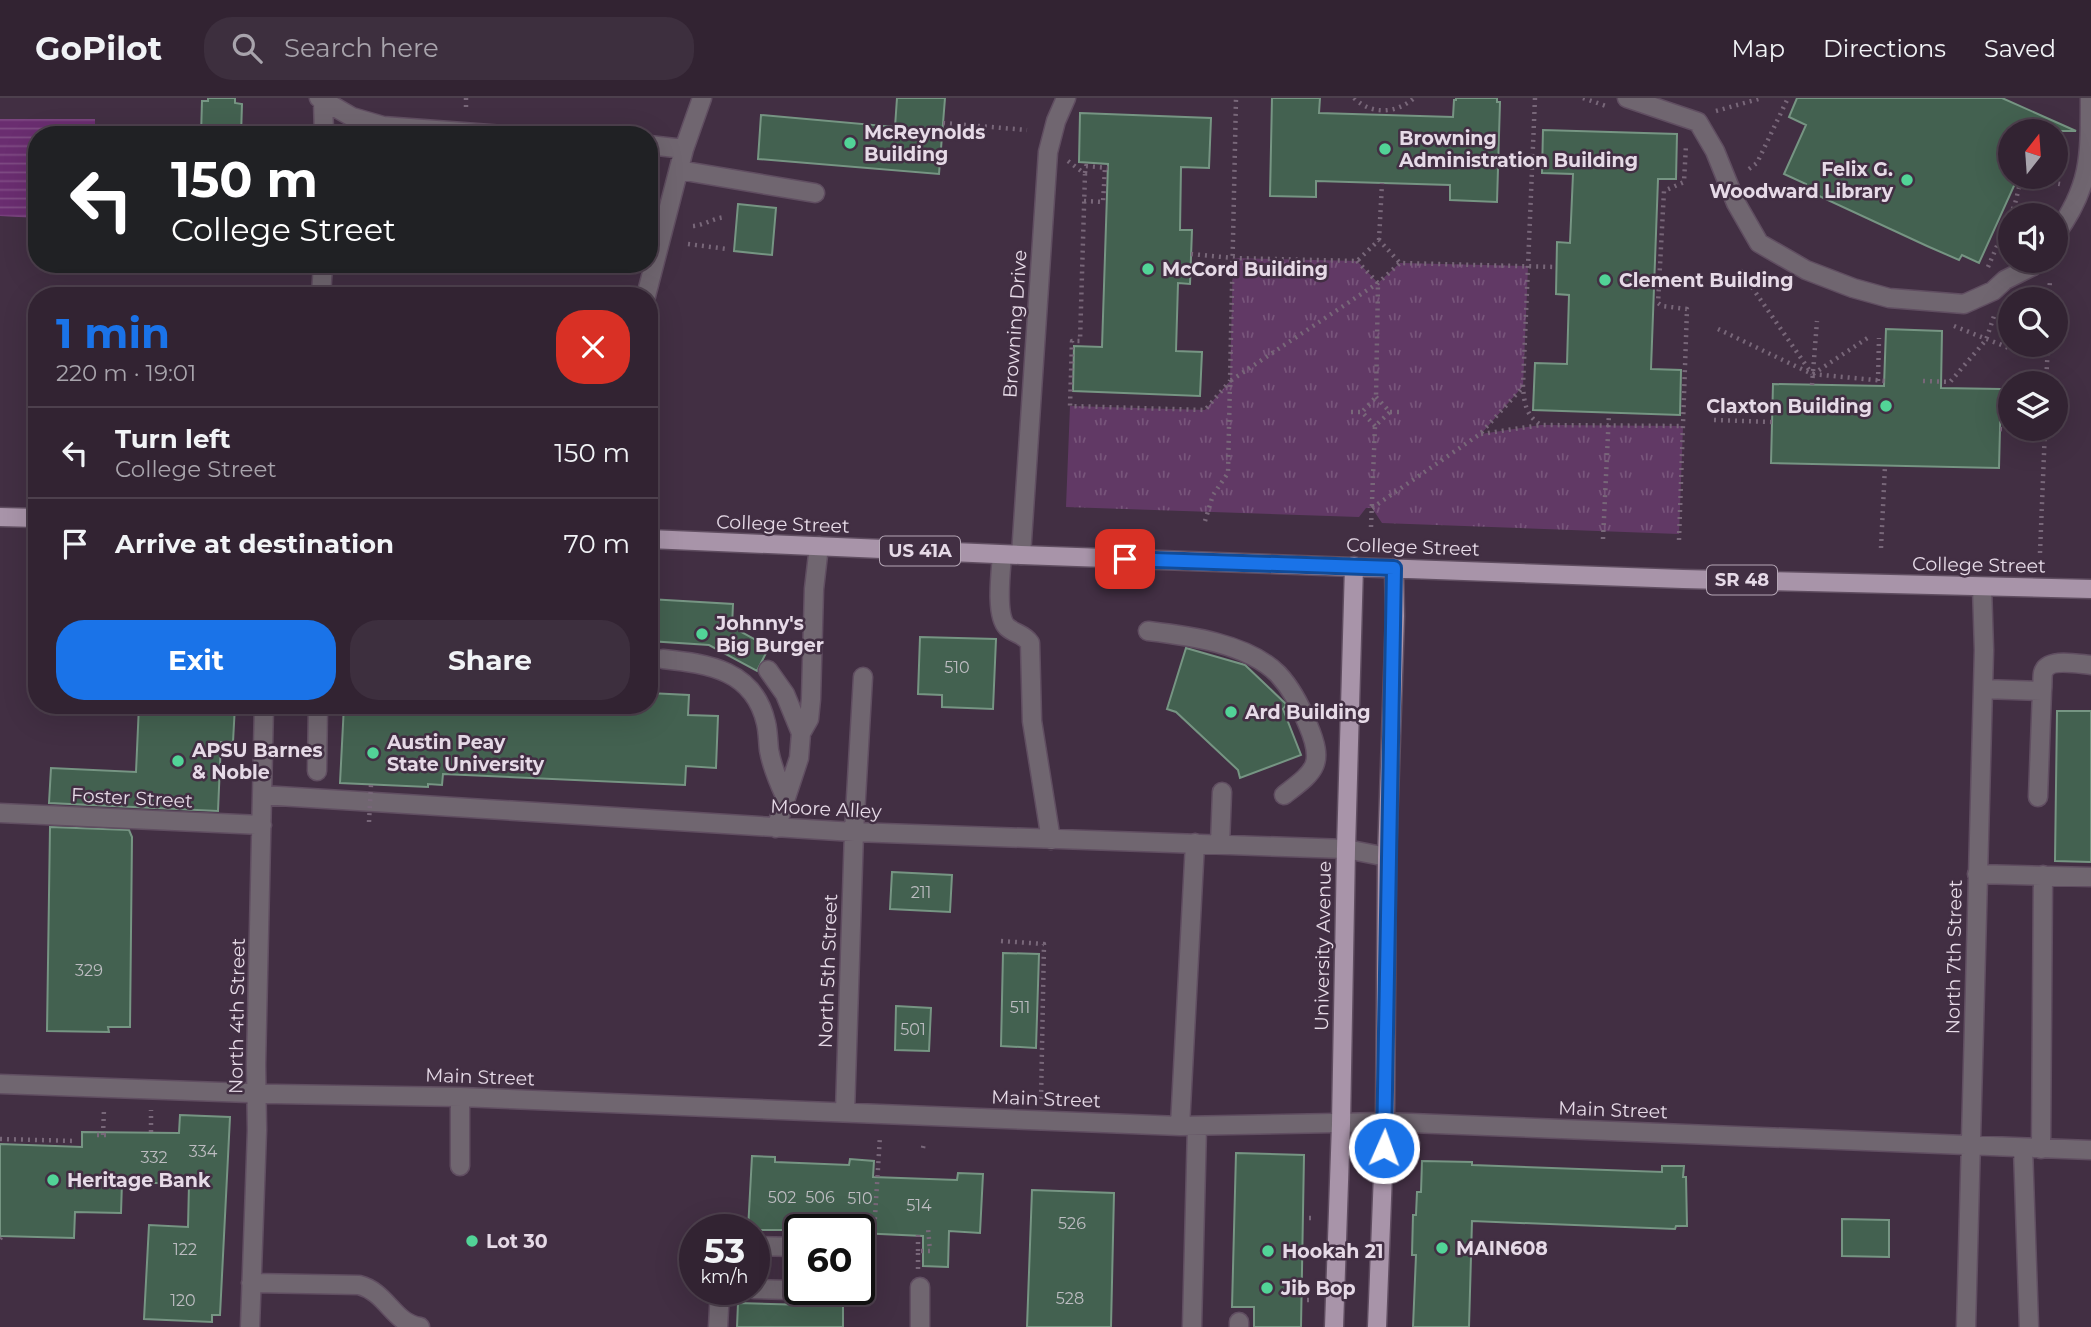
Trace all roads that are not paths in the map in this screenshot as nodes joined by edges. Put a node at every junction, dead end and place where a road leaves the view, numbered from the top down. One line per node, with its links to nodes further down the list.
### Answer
1 (702, 98): 9 (street)
2 (1066, 98): 20 (street, Browning Drive)
3 (2090, 98): 12 (street)
4 (321, 99): 6 (street); 7 (street)
5 (1622, 104): 14 (street)
6 (323, 126)
7 (383, 126)
8 (658, 146): 9 (street)
9 (684, 149): 10 (street)
10 (679, 170): 11 (street); 13 (street)
11 (815, 193)
12 (2068, 218)
13 (658, 250)
14 (2018, 273)
15 (0, 517): 16 (main road)
16 (28, 518)
17 (658, 539): 18 (main road, College Street / US 41A)
18 (819, 546): 19 (main road, College Street / US 41A); 34 (street)
19 (1002, 555): 20 (main road, College Street / US 41A); 45 (street)
20 (1021, 555): 21 (main road, College Street / US 41A)
21 (1354, 566): 22 (main road, College Street / US 41A); 48 (main road, University Avenue)
22 (1394, 568): 23 (main road, College Street / SR 48); 49 (main road)
23 (1982, 587): 24 (main road, College Street / SR 48); 30 (street, North 7th Street)
24 (2091, 589)
25 (1148, 631): 37 (street)
26 (663, 659): 39 (street)
27 (2091, 665): 31 (street)
28 (768, 670): 34 (street)
29 (863, 677): 44 (street, North 5th Street)
30 (1983, 690): 31 (street); 50 (street, North 7th Street)
31 (2042, 691): 40 (street)
32 (264, 714): 38 (street, North 4th Street)
33 (318, 714): 35 (street)
34 (800, 733): 39 (street)
35 (317, 771)
36 (1222, 792): 47 (street)
37 (1284, 794)
38 (262, 796): 42 (street, North 4th Street); 43 (street, Moore Alley)
39 (785, 796): 43 (street)
40 (2038, 797)
41 (0, 813): 42 (street, Foster Street)
42 (261, 825): 54 (street, North 4th Street)
43 (776, 828): 44 (street, Moore Alley)
44 (853, 832): 45 (street, Moore Alley); 56 (street, North 5th Street)
45 (1051, 840): 46 (street, Moore Alley)
46 (1195, 843): 47 (street, Moore Alley); 59 (street)
47 (1220, 844): 48 (street, Moore Alley)
48 (1346, 849): 49 (street, Moore Alley); 58 (main road, University Avenue)
49 (1387, 857): 57 (main road)
50 (1977, 874): 51 (street); 60 (street, North 7th Street)
51 (2043, 876): 52 (street); 61 (street)
52 (2091, 877)
53 (0, 1084): 54 (street, Main Street)
54 (257, 1093): 55 (street, Main Street); 64 (street, North 4th Street)
55 (460, 1097): 56 (street, Main Street); 63 (street)
56 (845, 1112): 59 (street, Main Street)
57 (1385, 1122): 58 (street, Main Street); 60 (street, Main Street); 73 (main road)
58 (1341, 1124): 59 (street, Main Street); 72 (main road, University Avenue)
59 (1189, 1126): 71 (street)
60 (1971, 1147): 61 (street, Main Street); 74 (street, North 7th Street)
61 (2032, 1149): 62 (street, Main Street); 75 (street)
62 (2091, 1150)
63 (460, 1166)
64 (251, 1283): 67 (street, North 4th Street); 68 (street)
65 (920, 1287): 70 (street)
66 (719, 1305): 69 (street)
67 (250, 1327)
68 (420, 1327)
69 (718, 1327)
70 (920, 1327)
71 (1192, 1327)
72 (1334, 1327)
73 (1377, 1327)
74 (1966, 1327)
75 (2029, 1327)

